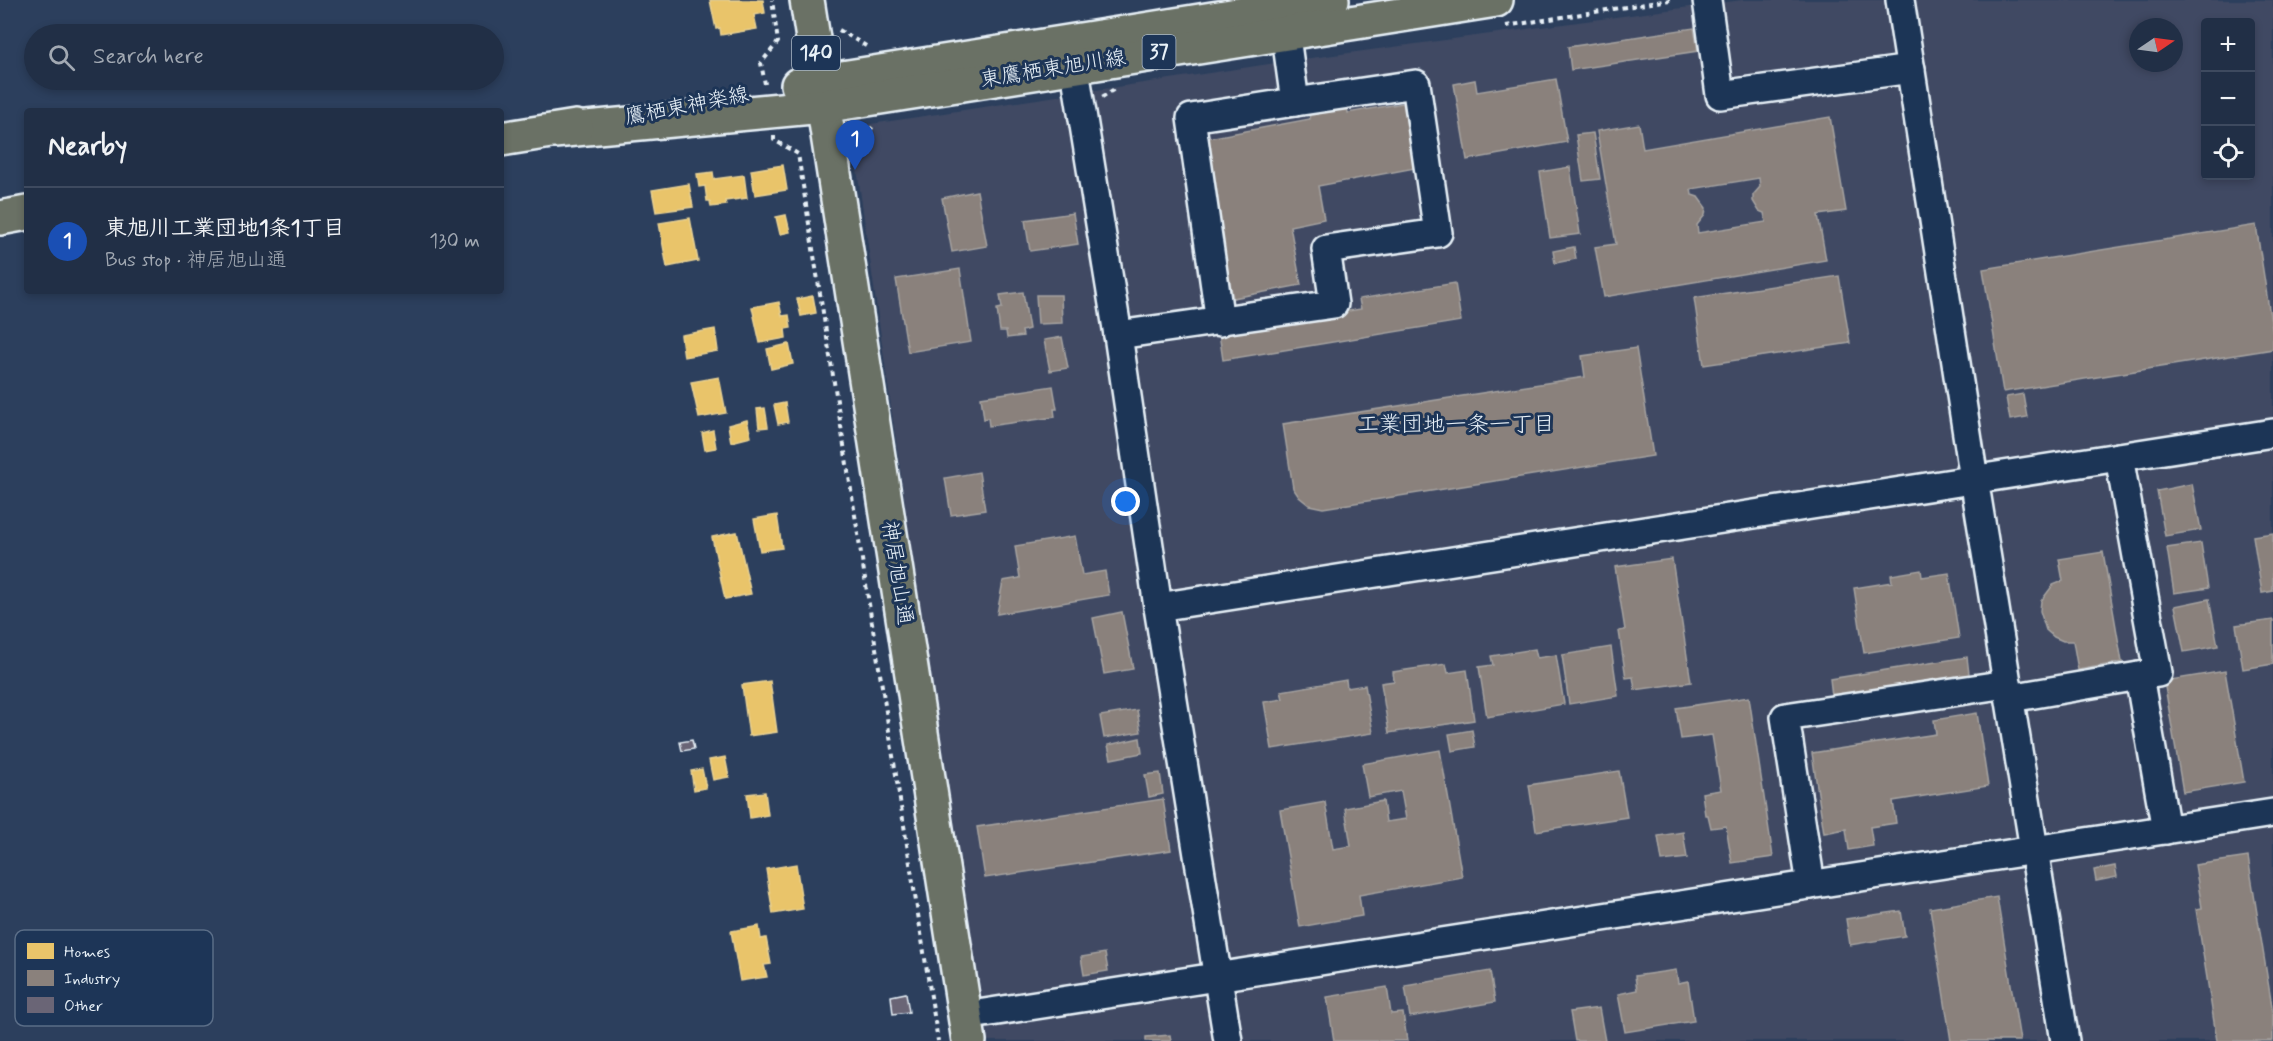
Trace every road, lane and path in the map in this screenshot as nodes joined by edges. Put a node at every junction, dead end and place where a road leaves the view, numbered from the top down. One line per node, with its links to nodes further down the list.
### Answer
1 (772, 0): 13 (path)
2 (807, 0): 12 (main road, 140)
3 (1332, 0): 8 (main road, 東鷹栖東旭川線 / 37)
4 (1496, 0): 8 (main road, 東鷹栖東旭川線 / 37)
5 (1707, 0): 10 (street)
6 (1900, 0): 10 (street)
7 (837, 20): 11 (path)
8 (1283, 20): 9 (main road, 東鷹栖東旭川線 / 37); 14 (street)
9 (1072, 53): 11 (main road, 東鷹栖東旭川線 / 37); 20 (street)
10 (1911, 69): 23 (street)
11 (873, 84): 12 (main road, 東鷹栖東旭川線 / 37); 16 (path)
12 (822, 93): 13 (main road, 鷹栖東神楽線 / 37); 32 (main road, 神居旭山通)
13 (769, 101): 15 (main road, 鷹栖東神楽線 / 37); 33 (path)
14 (1296, 102): 19 (street); 19 (street)
15 (504, 139)
16 (860, 156)
17 (24, 214): 18 (main road)
18 (0, 218)
19 (1220, 322): 20 (street)
20 (1118, 335): 24 (street)
21 (2273, 433): 22 (street)
22 (2119, 457): 23 (street); 25 (street)
23 (1975, 480): 24 (street); 26 (street)
24 (1158, 607): 31 (street)
25 (2139, 676): 26 (street); 28 (street)
26 (2008, 691): 29 (street); 30 (street)
27 (2273, 813): 28 (street)
28 (2166, 830): 29 (street)
29 (2035, 850): 30 (street); 35 (street)
30 (1811, 885): 31 (street)
31 (1219, 977): 32 (street); 34 (street)
32 (967, 1028)
33 (938, 1041)
34 (1228, 1041)
35 (2064, 1041)

